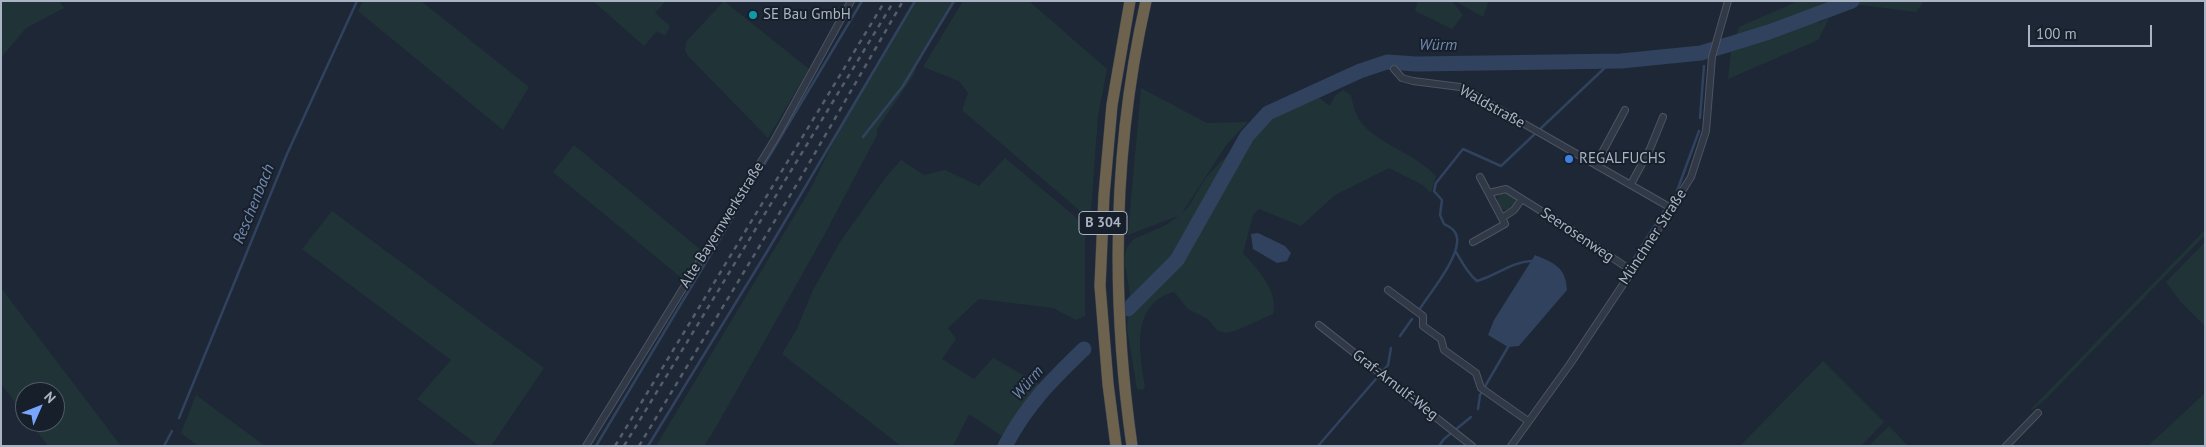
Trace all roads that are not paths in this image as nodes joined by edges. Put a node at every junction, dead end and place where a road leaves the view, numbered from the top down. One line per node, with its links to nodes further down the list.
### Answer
1 (851, 1): 21 (street, Alte Bayernwerkstraße)
2 (1130, 1): 22 (highway, B 304)
3 (1146, 1): 23 (highway, B 304)
4 (1728, 1): 13 (street, Münchner Straße)
5 (1394, 69): 8 (street, Waldstraße)
6 (1625, 110): 8 (street)
7 (1663, 117): 10 (street)
8 (1596, 164): 10 (street, Waldstraße)
9 (1480, 177): 11 (street)
10 (1631, 184): 13 (street, Waldstraße)
11 (1489, 193): 12 (street, Seerosenweg); 14 (street)
12 (1522, 199): 14 (street); 16 (street, Seerosenweg)
13 (1671, 208): 16 (street, Münchner Straße)
14 (1502, 218): 15 (street)
15 (1473, 242)
16 (1632, 271): 20 (street, Münchner Straße)
17 (1388, 290): 20 (street)
18 (1319, 325): 24 (street, Graf-Arnulf-Weg)
19 (2038, 413): 26 (street)
20 (1528, 421): 25 (street, Münchner Straße)
21 (586, 446)
22 (1116, 446)
23 (1132, 446)
24 (1472, 446)
25 (1511, 446)
26 (2006, 446)

